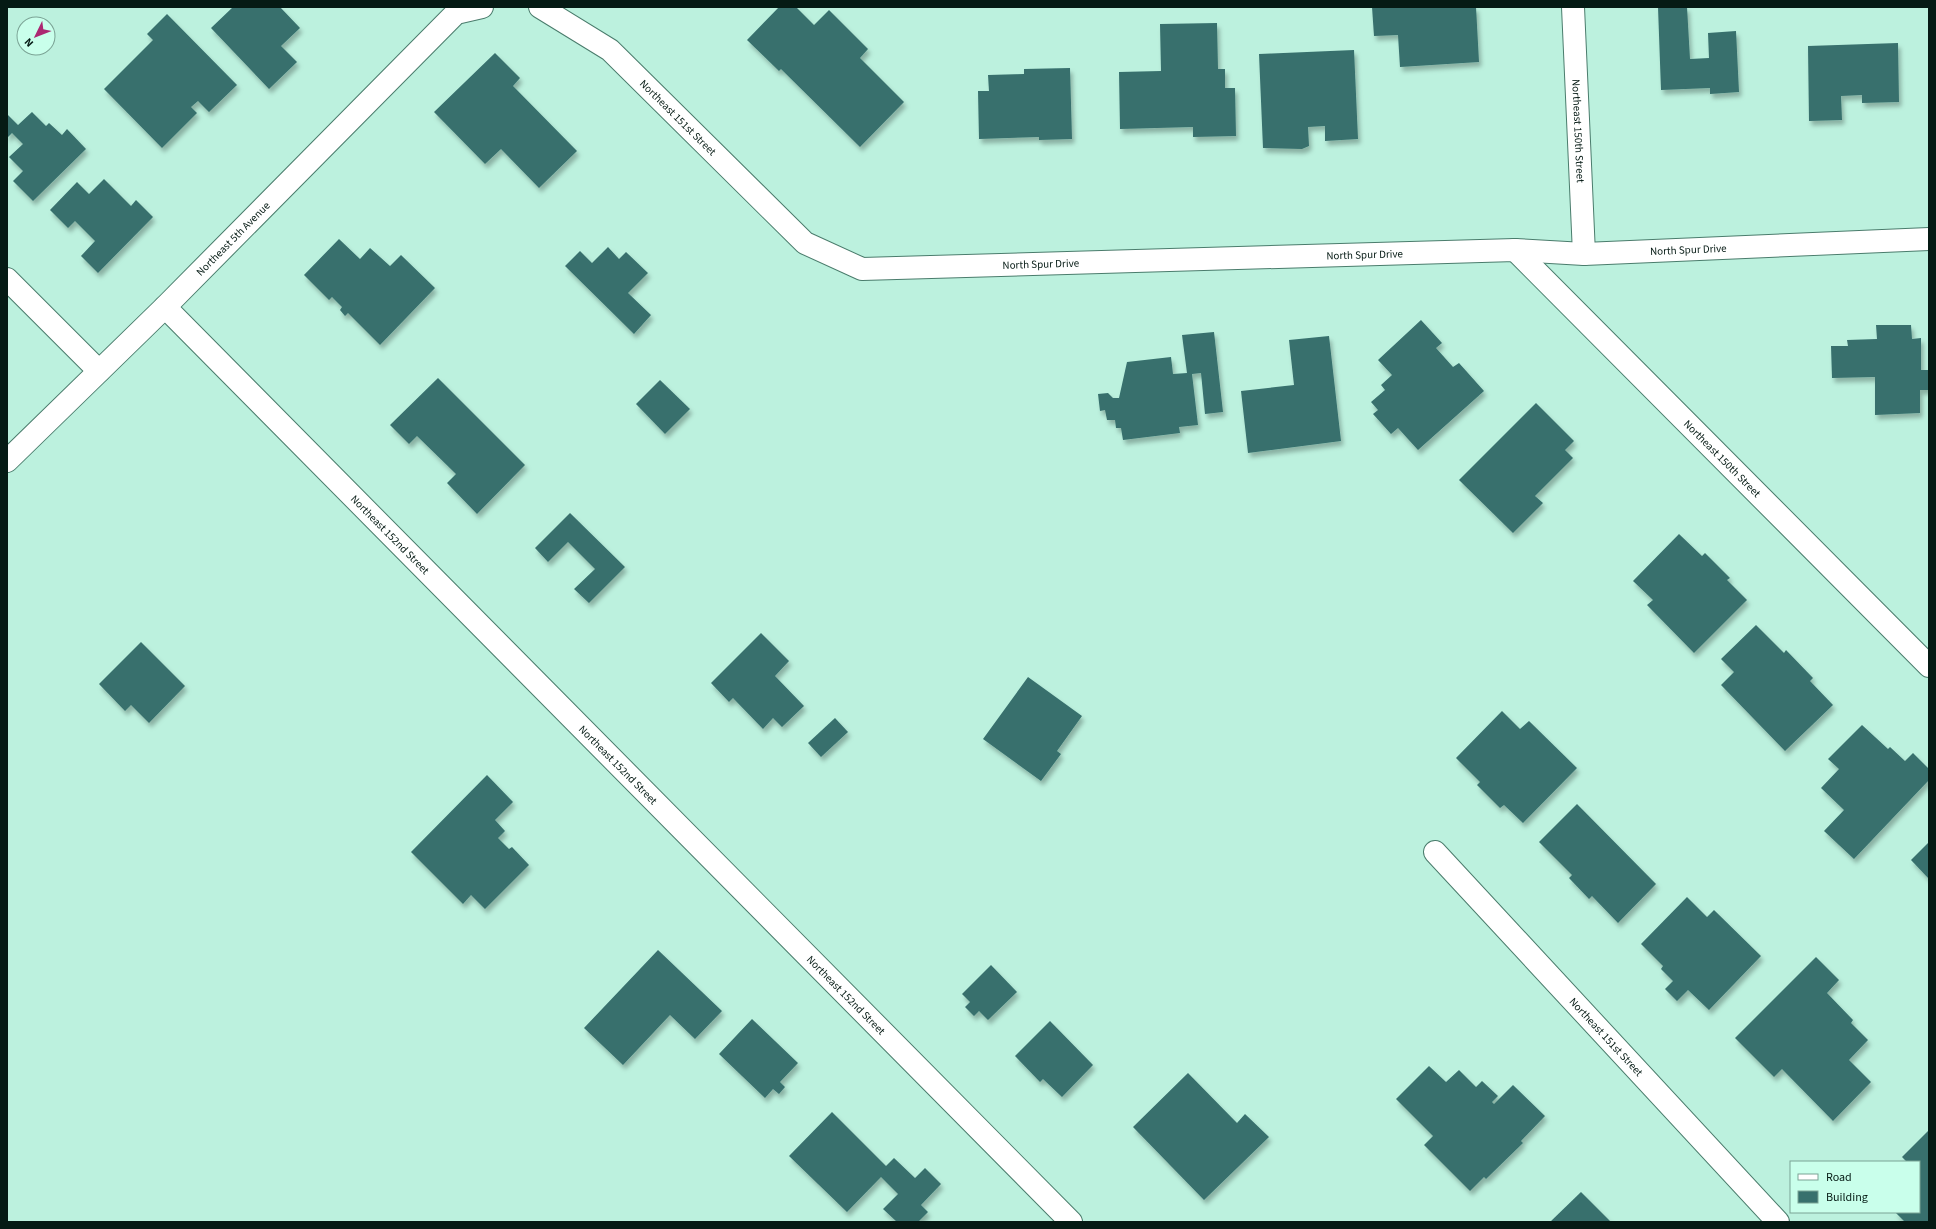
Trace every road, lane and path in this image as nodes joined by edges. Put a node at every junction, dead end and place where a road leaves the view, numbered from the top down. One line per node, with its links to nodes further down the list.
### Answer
1 (482, 7): 9 (street, Northeast 5th Avenue)
2 (540, 7): 5 (street, Northeast 151st Street)
3 (1573, 7): 7 (street, Northeast 150th Street)
4 (1929, 240): 7 (street, North Spur Drive)
5 (805, 243): 6 (street, North Spur Drive)
6 (1515, 250): 7 (street, North Spur Drive); 12 (street, Northeast 150th Street)
7 (1584, 254)
8 (7, 279): 10 (street)
9 (165, 307): 10 (street, Northeast 5th Avenue); 14 (street, Northeast 152nd Street)
10 (99, 371): 11 (street, Northeast 5th Avenue)
11 (7, 461)
12 (1929, 666)
13 (1435, 852): 15 (street, Northeast 151st Street)
14 (1071, 1222)
15 (1778, 1222)

